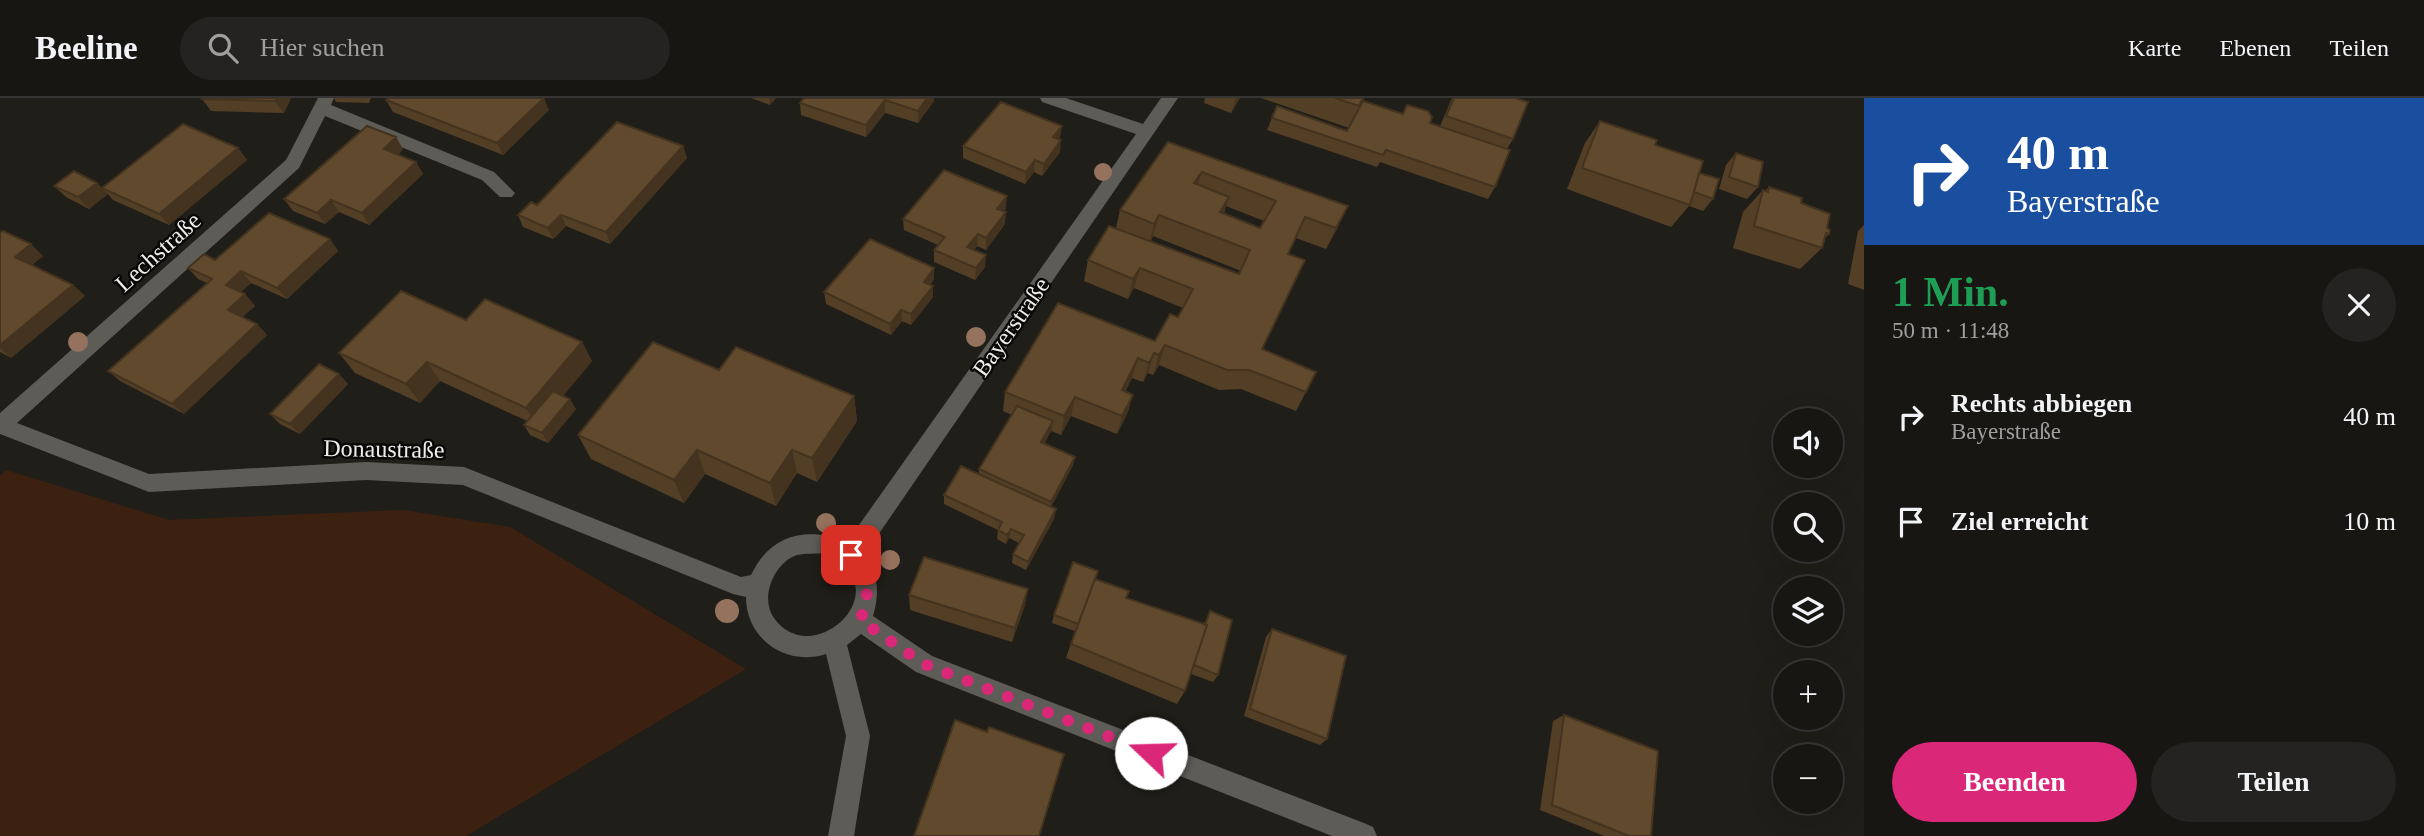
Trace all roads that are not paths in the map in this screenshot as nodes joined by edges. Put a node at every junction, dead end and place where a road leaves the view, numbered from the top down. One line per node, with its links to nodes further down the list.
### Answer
1 (1048, 98): 4 (street)
2 (1170, 98): 4 (street, Bayerstraße)
3 (323, 103): 5 (street); 6 (street, Lechstraße)
4 (1147, 131): 7 (street, Bayerstraße)
5 (506, 193)
6 (0, 425): 8 (street, Donaustraße)
7 (851, 555): 8 (street); 9 (street)
8 (757, 585): 10 (street)
9 (860, 620): 10 (street); 12 (street)
10 (834, 642): 11 (street)
11 (841, 836)
12 (1364, 836)

